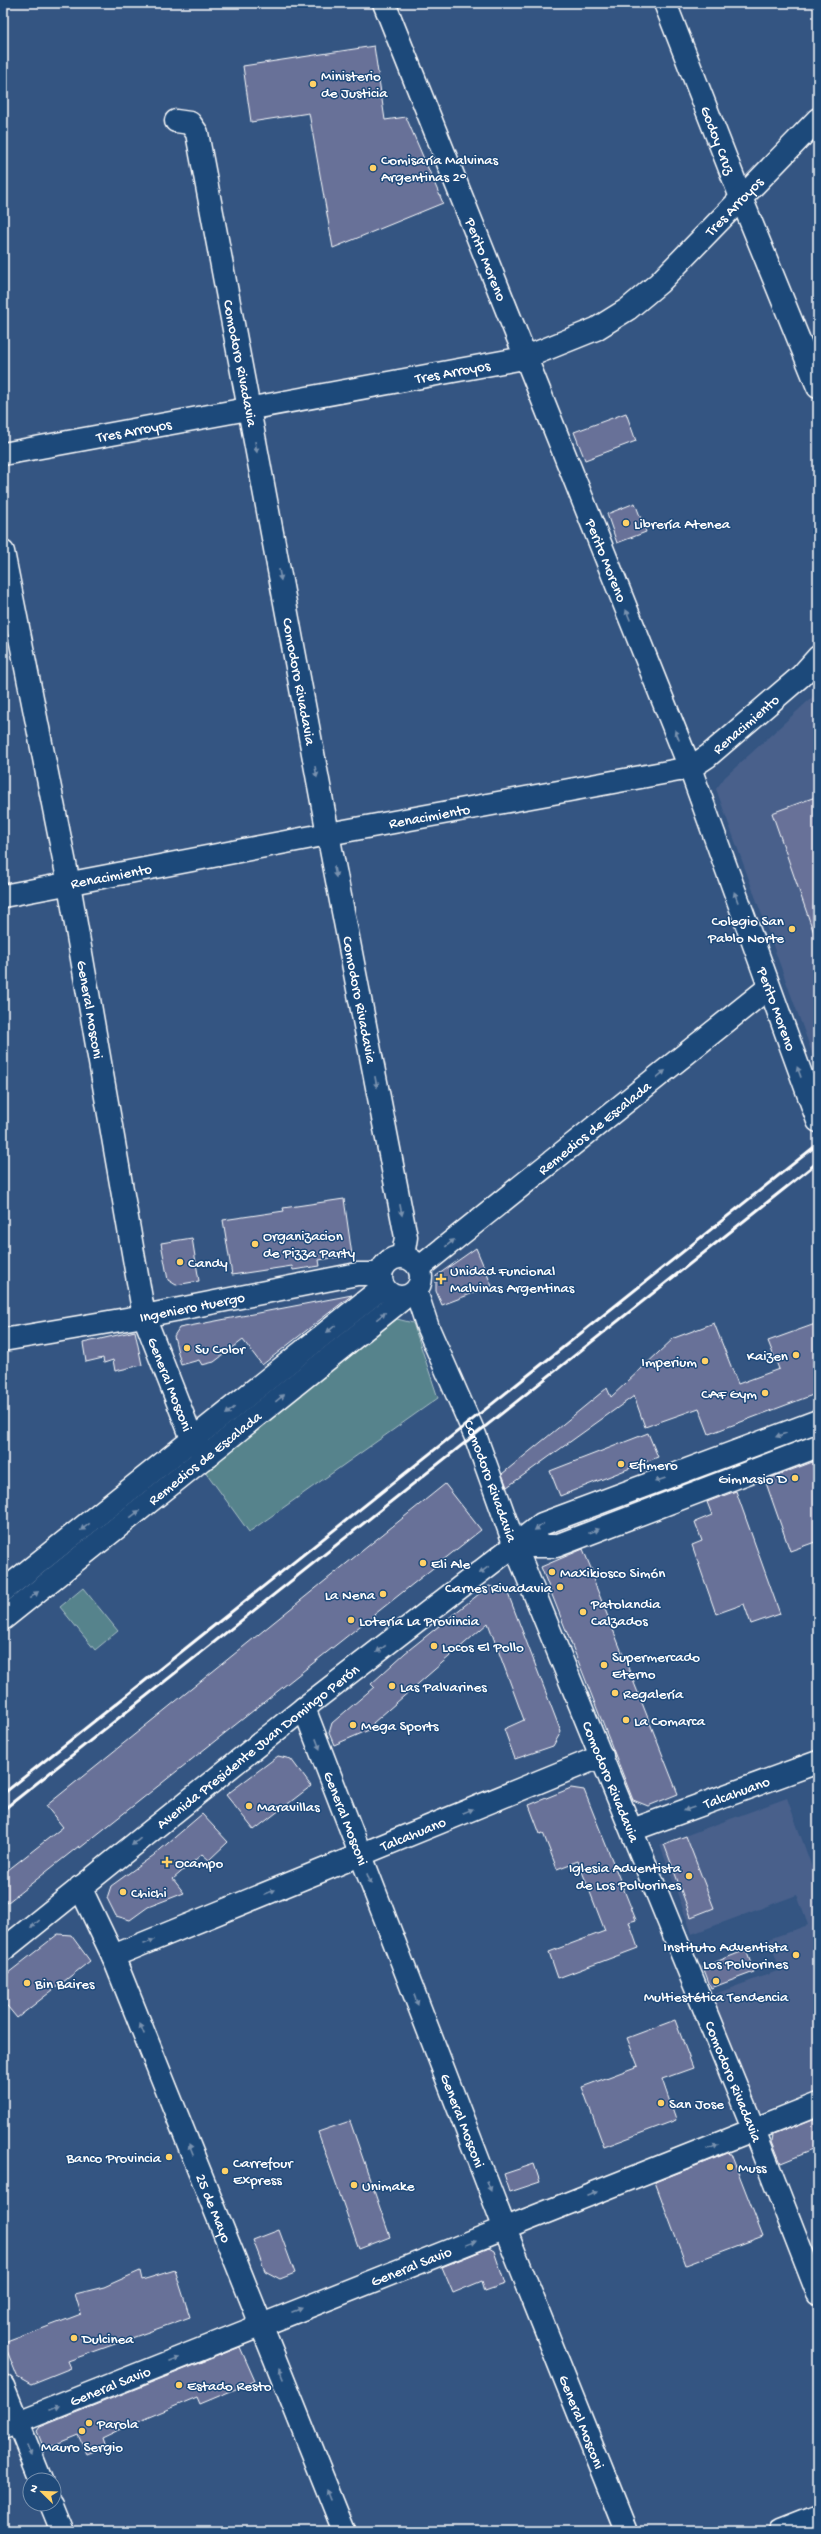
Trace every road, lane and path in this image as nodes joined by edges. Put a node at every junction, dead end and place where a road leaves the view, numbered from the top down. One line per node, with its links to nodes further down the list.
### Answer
1 (384, 3): 6 (street, Perito Moreno)
2 (666, 3): 5 (street, Godoy Cruz)
3 (818, 119): 5 (street, Tres Arroyos)
4 (176, 121): 8 (street, Comodoro Rivadavia)
5 (742, 200): 6 (street, Tres Arroyos); 7 (street, Godoy Cruz)
6 (524, 358): 8 (street, Tres Arroyos); 12 (street, Perito Moreno, one-way to 6)
7 (818, 387)
8 (249, 409): 9 (street, Tres Arroyos); 13 (street, Comodoro Rivadavia, one-way to 13)
9 (3, 454)
10 (3, 552): 14 (street, General Mosconi)
11 (818, 657): 12 (street, Renacimiento)
12 (690, 768): 13 (street, Renacimiento); 16 (street, Perito Moreno, one-way to 12)
13 (328, 834): 14 (street, Renacimiento); 18 (street, Comodoro Rivadavia, one-way to 18)
14 (69, 884): 15 (street, Renacimiento); 21 (street, General Mosconi)
15 (3, 896)
16 (768, 988): 17 (street, Perito Moreno, one-way to 16); 18 (street, Remedios de Escalada, one-way to 16)
17 (818, 1121)
18 (411, 1262): 19 (street); 20 (street)
19 (382, 1280): 20 (street); 21 (street, Ingeniero Huergo); 24 (street, Remedios de Escalada, one-way to 24)
20 (411, 1294): 26 (street, Remedios de Escalada, one-way to 20); 27 (street, Comodoro Rivadavia)
21 (144, 1316): 22 (street, Ingeniero Huergo); 24 (street, General Mosconi)
22 (3, 1340)
23 (818, 1421): 27 (street, Avenida Presidente Juan Domingo Perón, one-way to 27)
24 (193, 1441): 26 (street, General Mosconi); 28 (street, Remedios de Escalada, one-way to 28)
25 (818, 1446): 27 (street, one-way to 25)
26 (208, 1457): 29 (street, Remedios de Escalada, one-way to 26)
27 (516, 1546): 30 (street, Avenida Presidente Juan Domingo Perón, one-way to 30); 31 (street, Comodoro Rivadavia)
28 (3, 1592)
29 (3, 1619)
30 (304, 1708): 34 (street, General Mosconi, one-way to 34); 35 (street, Avenida Presidente Juan Domingo Perón, one-way to 35)
31 (602, 1756): 33 (street, Comodoro Rivadavia); 34 (street, Talcahuano, one-way to 31)
32 (818, 1762): 33 (street, Talcahuano, one-way to 33)
33 (632, 1830): 39 (street, Comodoro Rivadavia)
34 (360, 1855): 37 (street, Talcahuano, one-way to 34); 40 (street, General Mosconi, one-way to 40)
35 (80, 1887): 36 (street, Avenida Presidente Juan Domingo Perón, one-way to 36); 37 (street, 25 de Mayo)
36 (3, 1950)
37 (113, 1956): 42 (street, 25 de Mayo, one-way to 37)
38 (818, 2104): 39 (street, General Savio)
39 (754, 2130): 40 (street, General Savio, one-way to 39); 41 (street, Comodoro Rivadavia)
40 (505, 2229): 42 (street, General Savio, one-way to 40); 50 (street, General Mosconi)
41 (818, 2294)
42 (261, 2324): 44 (street, General Savio, one-way to 42); 49 (street, 25 de Mayo, one-way to 42)
43 (3, 2386): 44 (street)
44 (10, 2425): 45 (street, one-way to 45)
45 (36, 2472)
46 (54, 2512): 48 (street)
47 (818, 2516): 51 (street)
48 (62, 2531)
49 (344, 2531)
50 (626, 2531)
51 (780, 2531)

